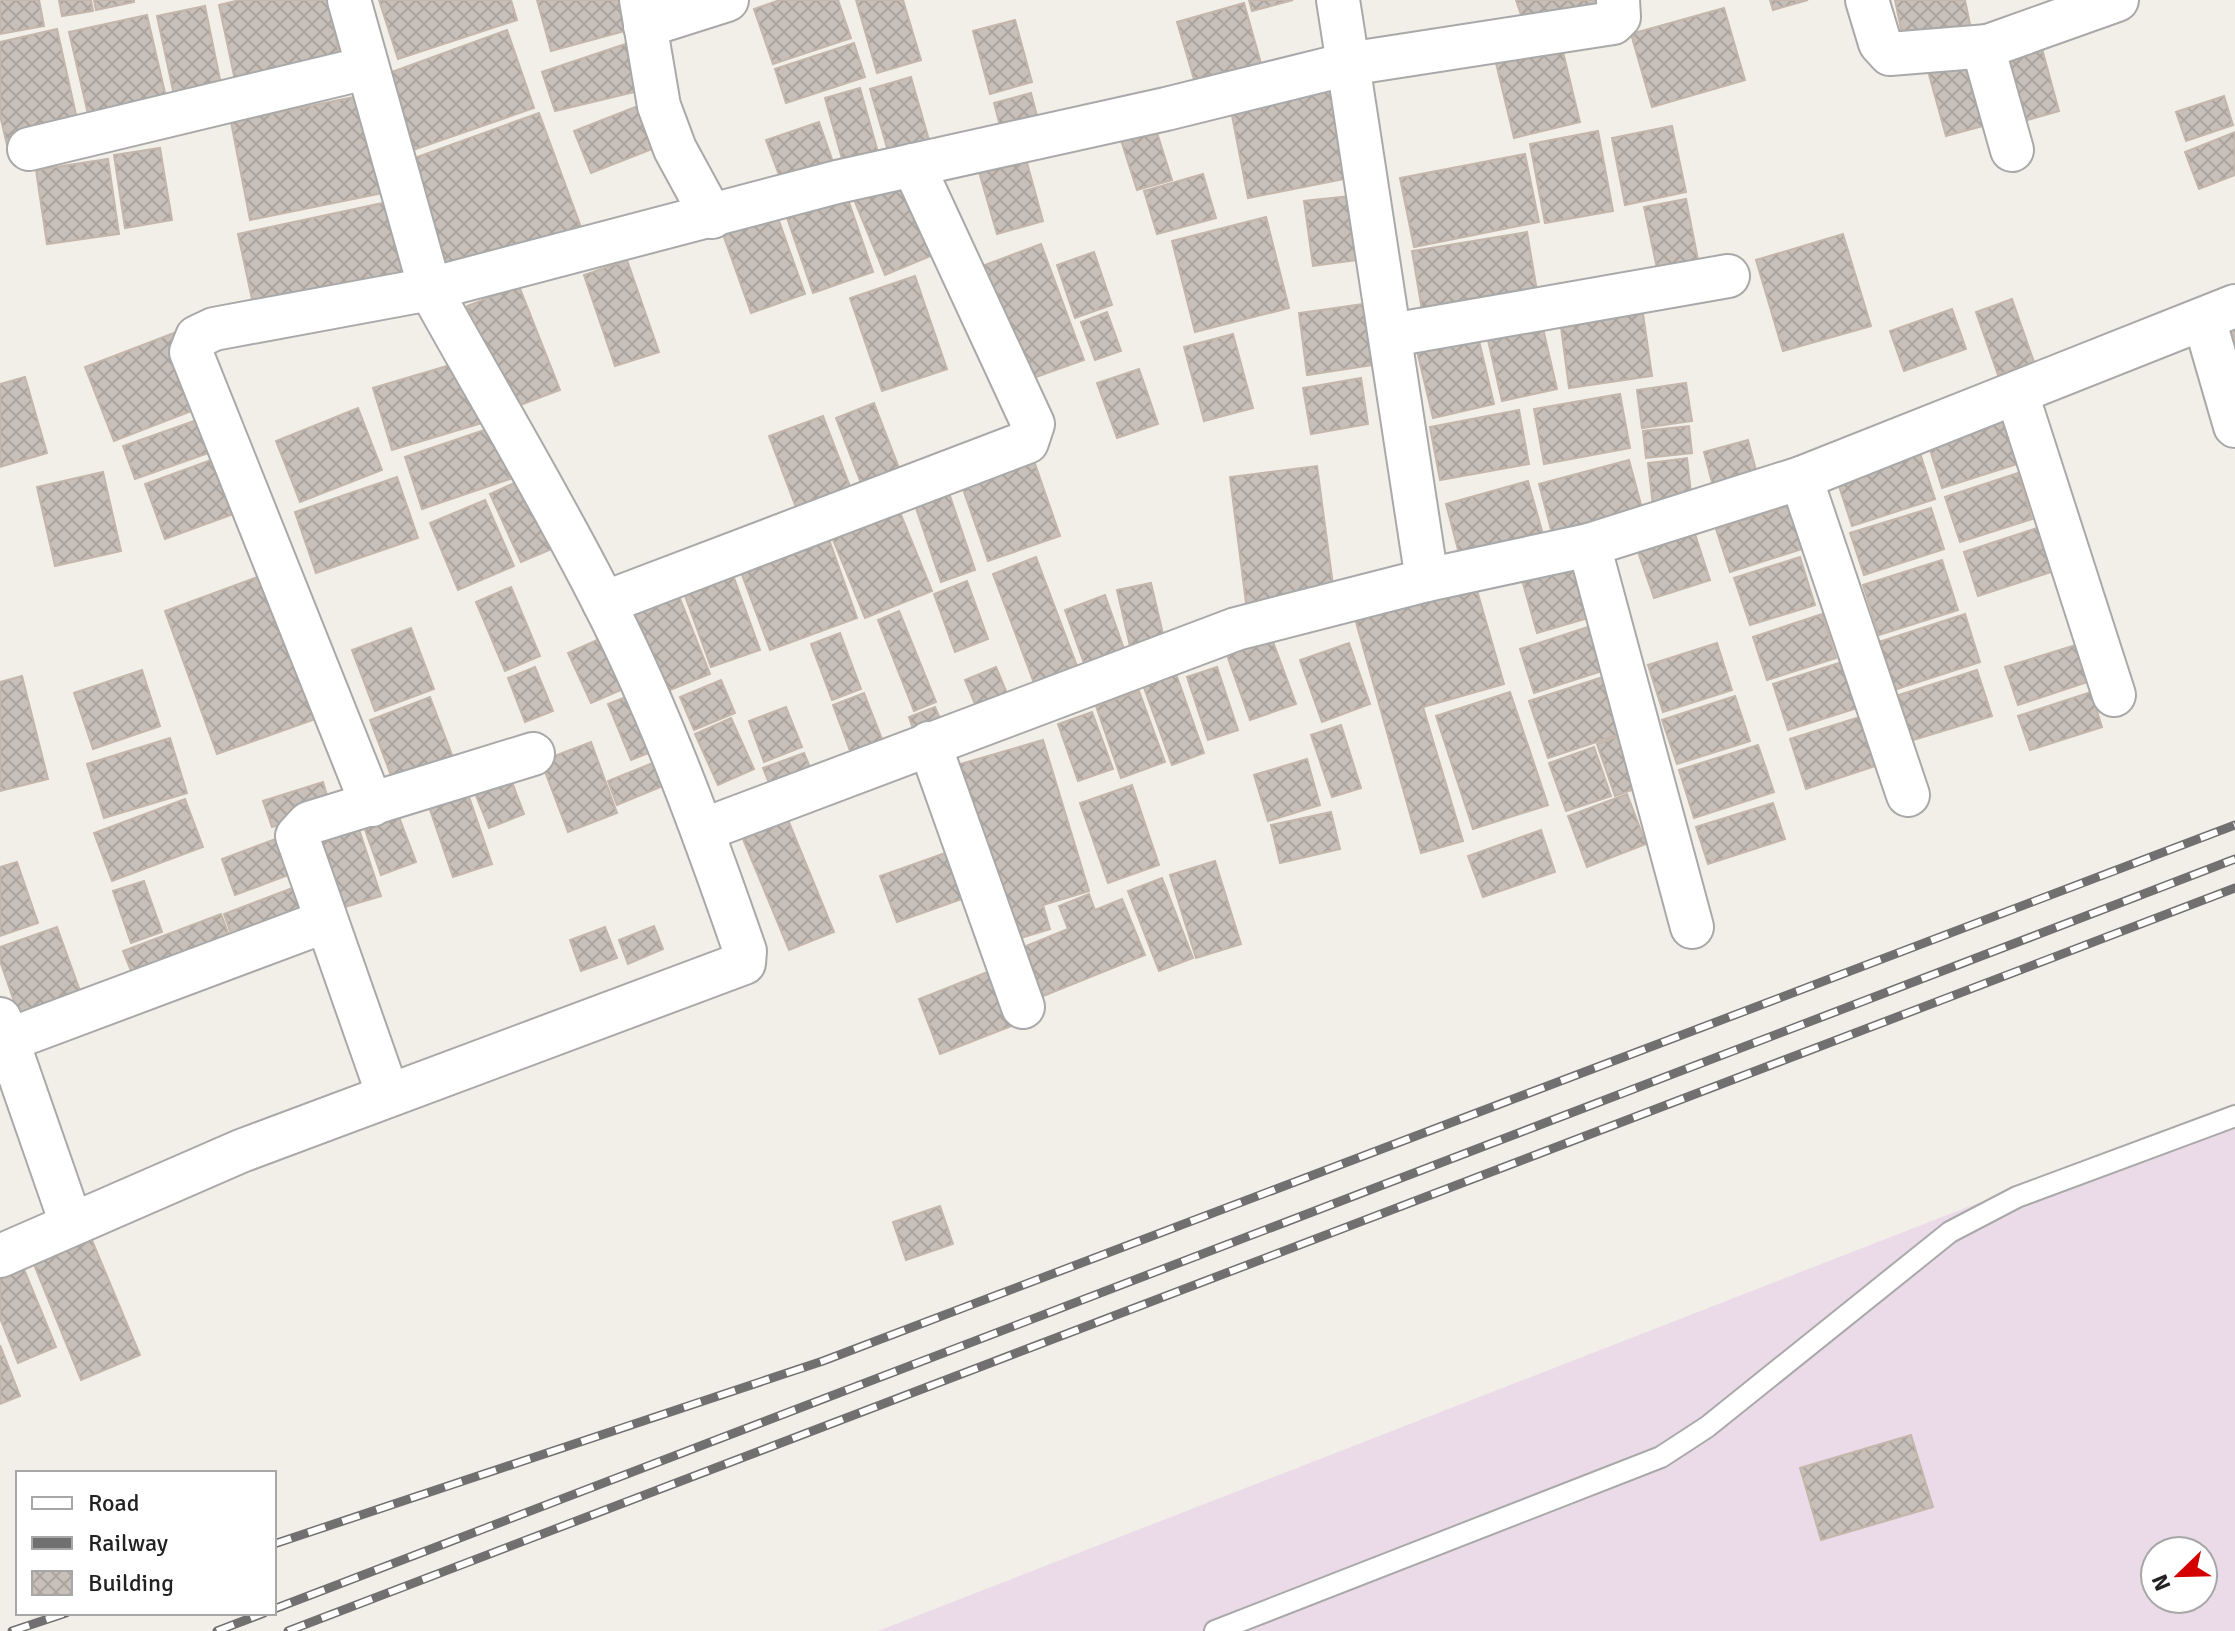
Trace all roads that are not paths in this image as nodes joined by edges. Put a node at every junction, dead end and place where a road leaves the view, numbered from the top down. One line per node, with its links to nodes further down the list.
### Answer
1 (349, 0): 10 (street)
2 (727, 0): 7 (street)
3 (1338, 0): 9 (street)
4 (1618, 0): 9 (street)
5 (1867, 0): 8 (street)
6 (2117, 0): 8 (street)
7 (643, 13): 14 (street)
8 (1988, 46): 12 (street)
9 (1348, 64): 13 (street); 18 (street)
10 (366, 68): 11 (street); 16 (street)
11 (29, 149)
12 (2012, 150)
13 (913, 165): 14 (street); 24 (street)
14 (712, 217): 16 (street)
15 (1728, 276): 18 (street)
16 (430, 289): 24 (street); 29 (street)
17 (2219, 312): 19 (street); 20 (street)
18 (1392, 335): 23 (street)
19 (2017, 394): 21 (street); 25 (street)
20 (2235, 426)
21 (1801, 478): 22 (street); 28 (street)
22 (1589, 545): 23 (street); 32 (street)
23 (1427, 580): 26 (street)
24 (604, 603): 30 (street)
25 (2114, 695)
26 (929, 743): 30 (street); 33 (street)
27 (533, 754): 29 (street)
28 (1908, 795)
29 (372, 805): 31 (street)
30 (703, 830): 35 (street)
31 (326, 921): 34 (street); 35 (street)
32 (1692, 927)
33 (1023, 1007)
34 (4, 1029): 37 (street)
35 (388, 1095): 38 (street)
36 (2235, 1116): 40 (lane)
37 (16, 1126): 38 (street)
38 (71, 1223): 39 (street)
39 (0, 1256)
40 (1215, 1631)

